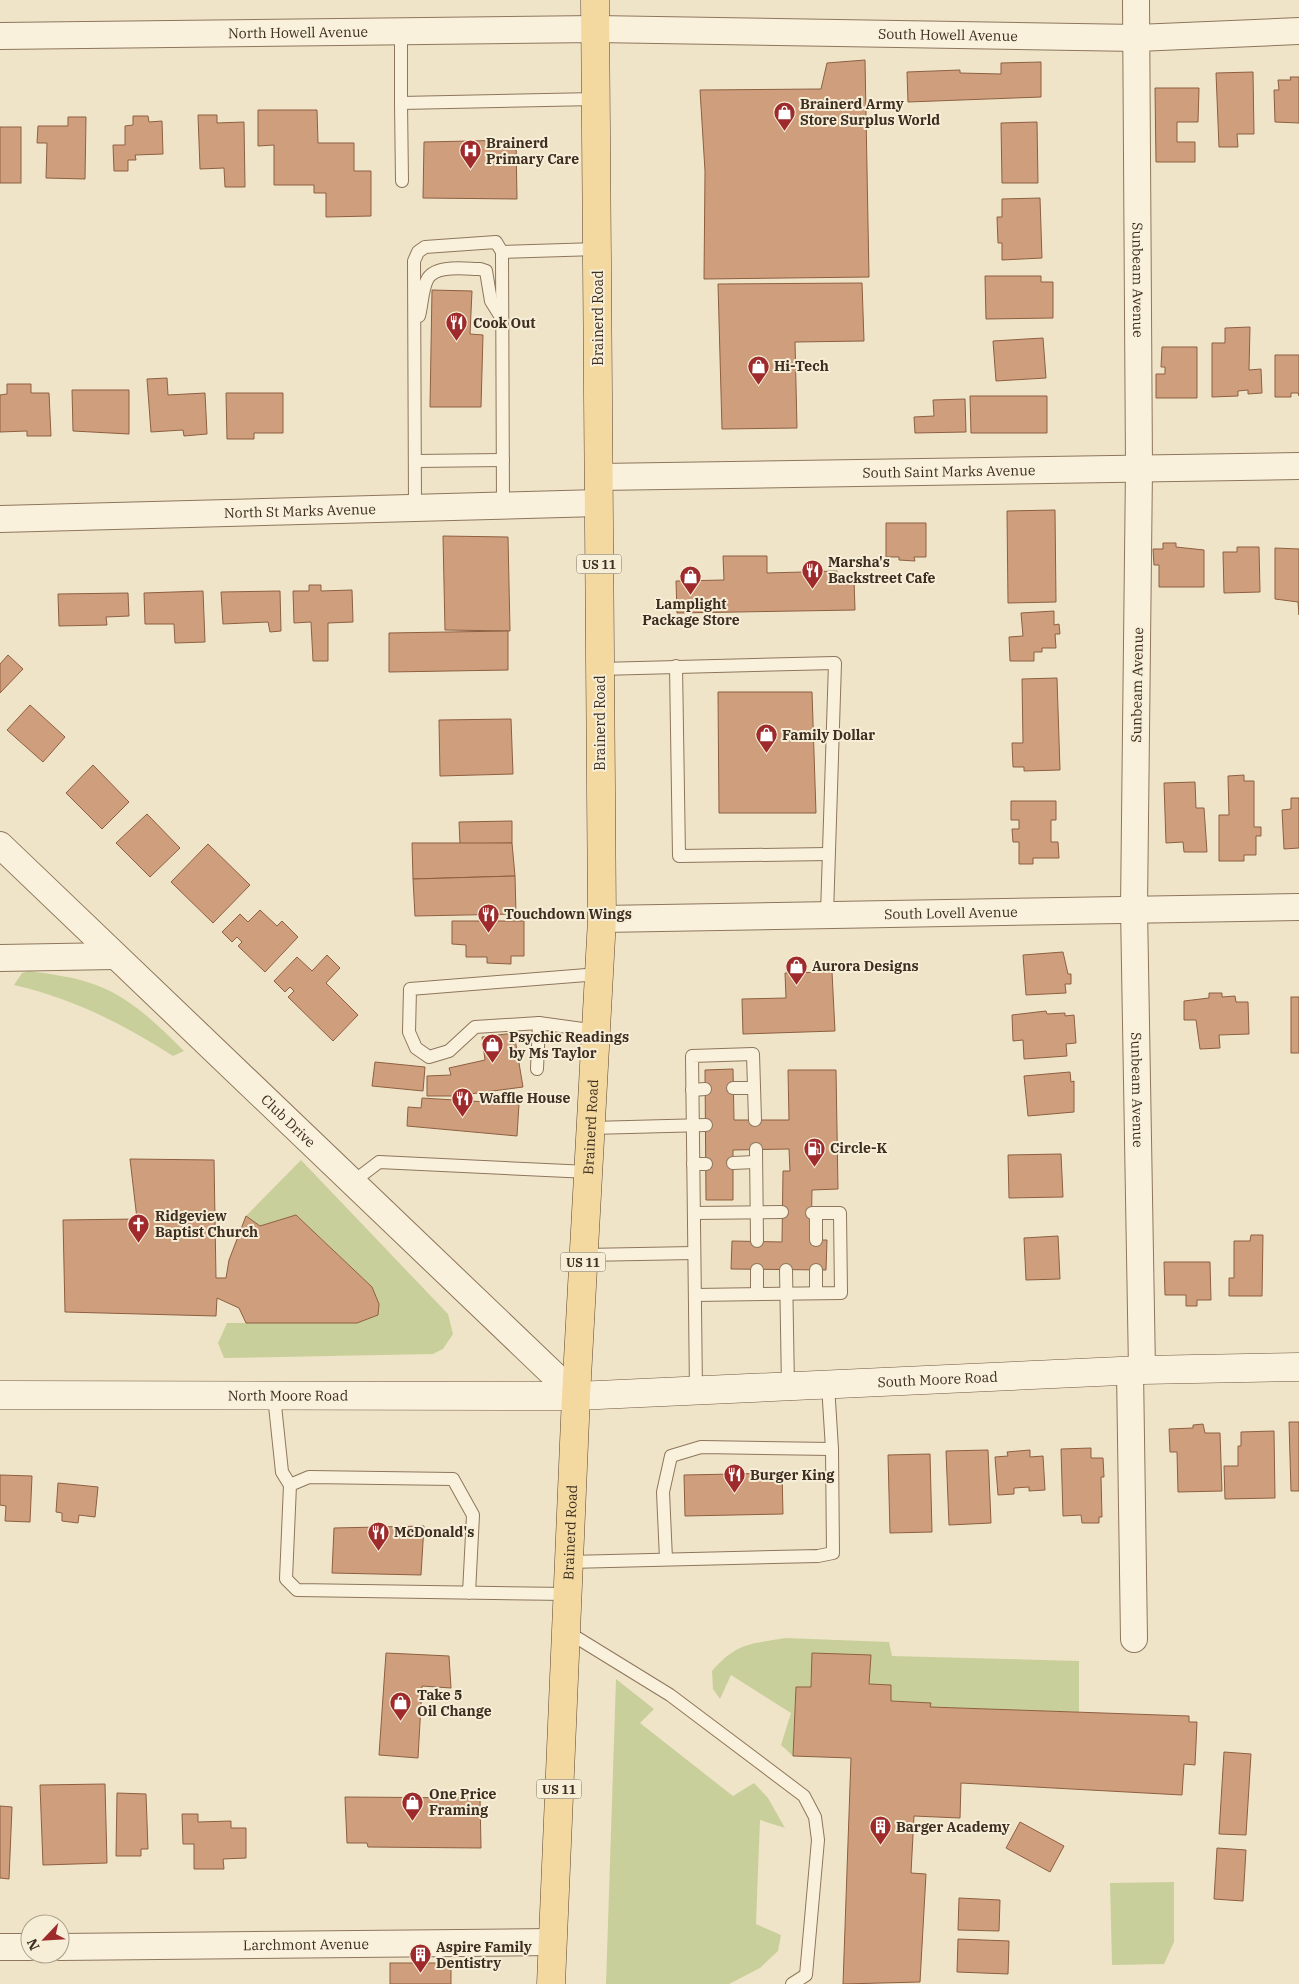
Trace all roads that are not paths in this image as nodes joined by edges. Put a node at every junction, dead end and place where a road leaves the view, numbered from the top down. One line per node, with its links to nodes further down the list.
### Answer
1 (595, 0): 3 (main road, Brainerd Road / US 11)
2 (1136, 0): 7 (street, Sunbeam Avenue)
3 (596, 29): 5 (street, North Howell Avenue); 7 (street, South Howell Avenue); 8 (main road, Brainerd Road / US 11)
4 (1299, 31): 7 (street, South Howell Avenue)
5 (401, 32): 6 (street, North Howell Avenue); 9 (lane)
6 (0, 36)
7 (1137, 38): 18 (street, Sunbeam Avenue)
8 (596, 99): 9 (lane); 11 (main road, Brainerd Road / US 11)
9 (401, 103): 10 (lane)
10 (402, 181)
11 (597, 249): 12 (lane); 19 (main road, Brainerd Road / US 11)
12 (502, 252): 13 (lane); 14 (lane)
13 (501, 317): 14 (lane); 16 (lane)
14 (415, 328): 15 (lane)
15 (416, 460): 16 (lane); 21 (lane)
16 (503, 460): 20 (lane)
17 (1299, 466): 18 (street, South Saint Marks Avenue)
18 (1139, 468): 19 (street, South Saint Marks Avenue); 28 (street, Sunbeam Avenue)
19 (599, 490): 20 (street, North St Marks Avenue); 24 (main road, Brainerd Road / US 11)
20 (503, 506): 21 (street, North St Marks Avenue)
21 (415, 508): 22 (street, North St Marks Avenue)
22 (0, 519)
23 (676, 666): 24 (lane); 26 (lane); 26 (lane)
24 (600, 669): 30 (main road, Brainerd Road / US 11)
25 (0, 845): 31 (street, Club Drive)
26 (828, 854): 29 (lane)
27 (1299, 907): 28 (street, South Lovell Avenue)
28 (1134, 908): 29 (street, South Lovell Avenue); 63 (street, Sunbeam Avenue)
29 (827, 914): 30 (street, South Lovell Avenue)
30 (602, 919): 33 (main road, Brainerd Road / US 11)
31 (115, 956): 32 (street); 47 (street, Club Drive)
32 (0, 958)
33 (599, 974): 34 (lane); 35 (main road, Brainerd Road / US 11)
34 (539, 1023): 35 (lane); 36 (lane)
35 (597, 1031): 44 (main road, Brainerd Road / US 11)
36 (537, 1069)
37 (733, 1088): 38 (lane)
38 (754, 1088): 40 (lane); 41 (lane)
39 (705, 1089): 40 (lane)
40 (692, 1090): 43 (lane)
41 (755, 1120)
42 (706, 1125): 43 (lane)
43 (693, 1126): 44 (lane); 49 (lane)
44 (592, 1128): 46 (main road, Brainerd Road / US 11)
45 (733, 1163): 50 (lane)
46 (589, 1172): 47 (lane); 54 (main road, Brainerd Road / US 11)
47 (354, 1181): 69 (street, Club Drive)
48 (782, 1212): 50 (lane)
49 (694, 1213): 50 (lane); 53 (lane)
50 (756, 1213): 52 (lane)
51 (816, 1240): 59 (lane)
52 (757, 1241)
53 (694, 1253): 54 (lane); 61 (lane)
54 (584, 1255): 69 (main road, Brainerd Road / US 11)
55 (756, 1270): 60 (lane)
56 (786, 1270): 58 (lane)
57 (816, 1270): 59 (lane)
58 (787, 1293): 59 (lane); 60 (lane); 65 (lane)
59 (816, 1293)
60 (757, 1294): 61 (lane)
61 (695, 1295): 66 (lane)
62 (1299, 1366): 63 (main road, South Moore Road)
63 (1136, 1371): 64 (main road, South Moore Road); 77 (street, Sunbeam Avenue)
64 (828, 1385): 65 (main road, South Moore Road); 70 (lane)
65 (788, 1387): 66 (main road, South Moore Road)
66 (696, 1391): 69 (main road, South Moore Road)
67 (0, 1395): 68 (main road, North Moore Road)
68 (274, 1396): 69 (main road, North Moore Road); 71 (lane)
69 (576, 1396): 73 (main road, Brainerd Road / US 11)
70 (832, 1449): 72 (lane); 72 (lane)
71 (290, 1485): 74 (lane); 74 (lane)
72 (666, 1559): 73 (lane)
73 (569, 1562): 75 (main road, Brainerd Road / US 11)
74 (469, 1593): 75 (lane)
75 (567, 1594): 76 (main road, Brainerd Road / US 11)
76 (566, 1631): 78 (main road, Brainerd Road / US 11); 83 (lane)
77 (1134, 1639)
78 (552, 1942): 81 (street, Larchmont Avenue); 82 (main road, Brainerd Road / US 11)
79 (0, 1947): 80 (street)
80 (20, 1947)
81 (70, 1947)
82 (550, 1984)
83 (792, 1984)

